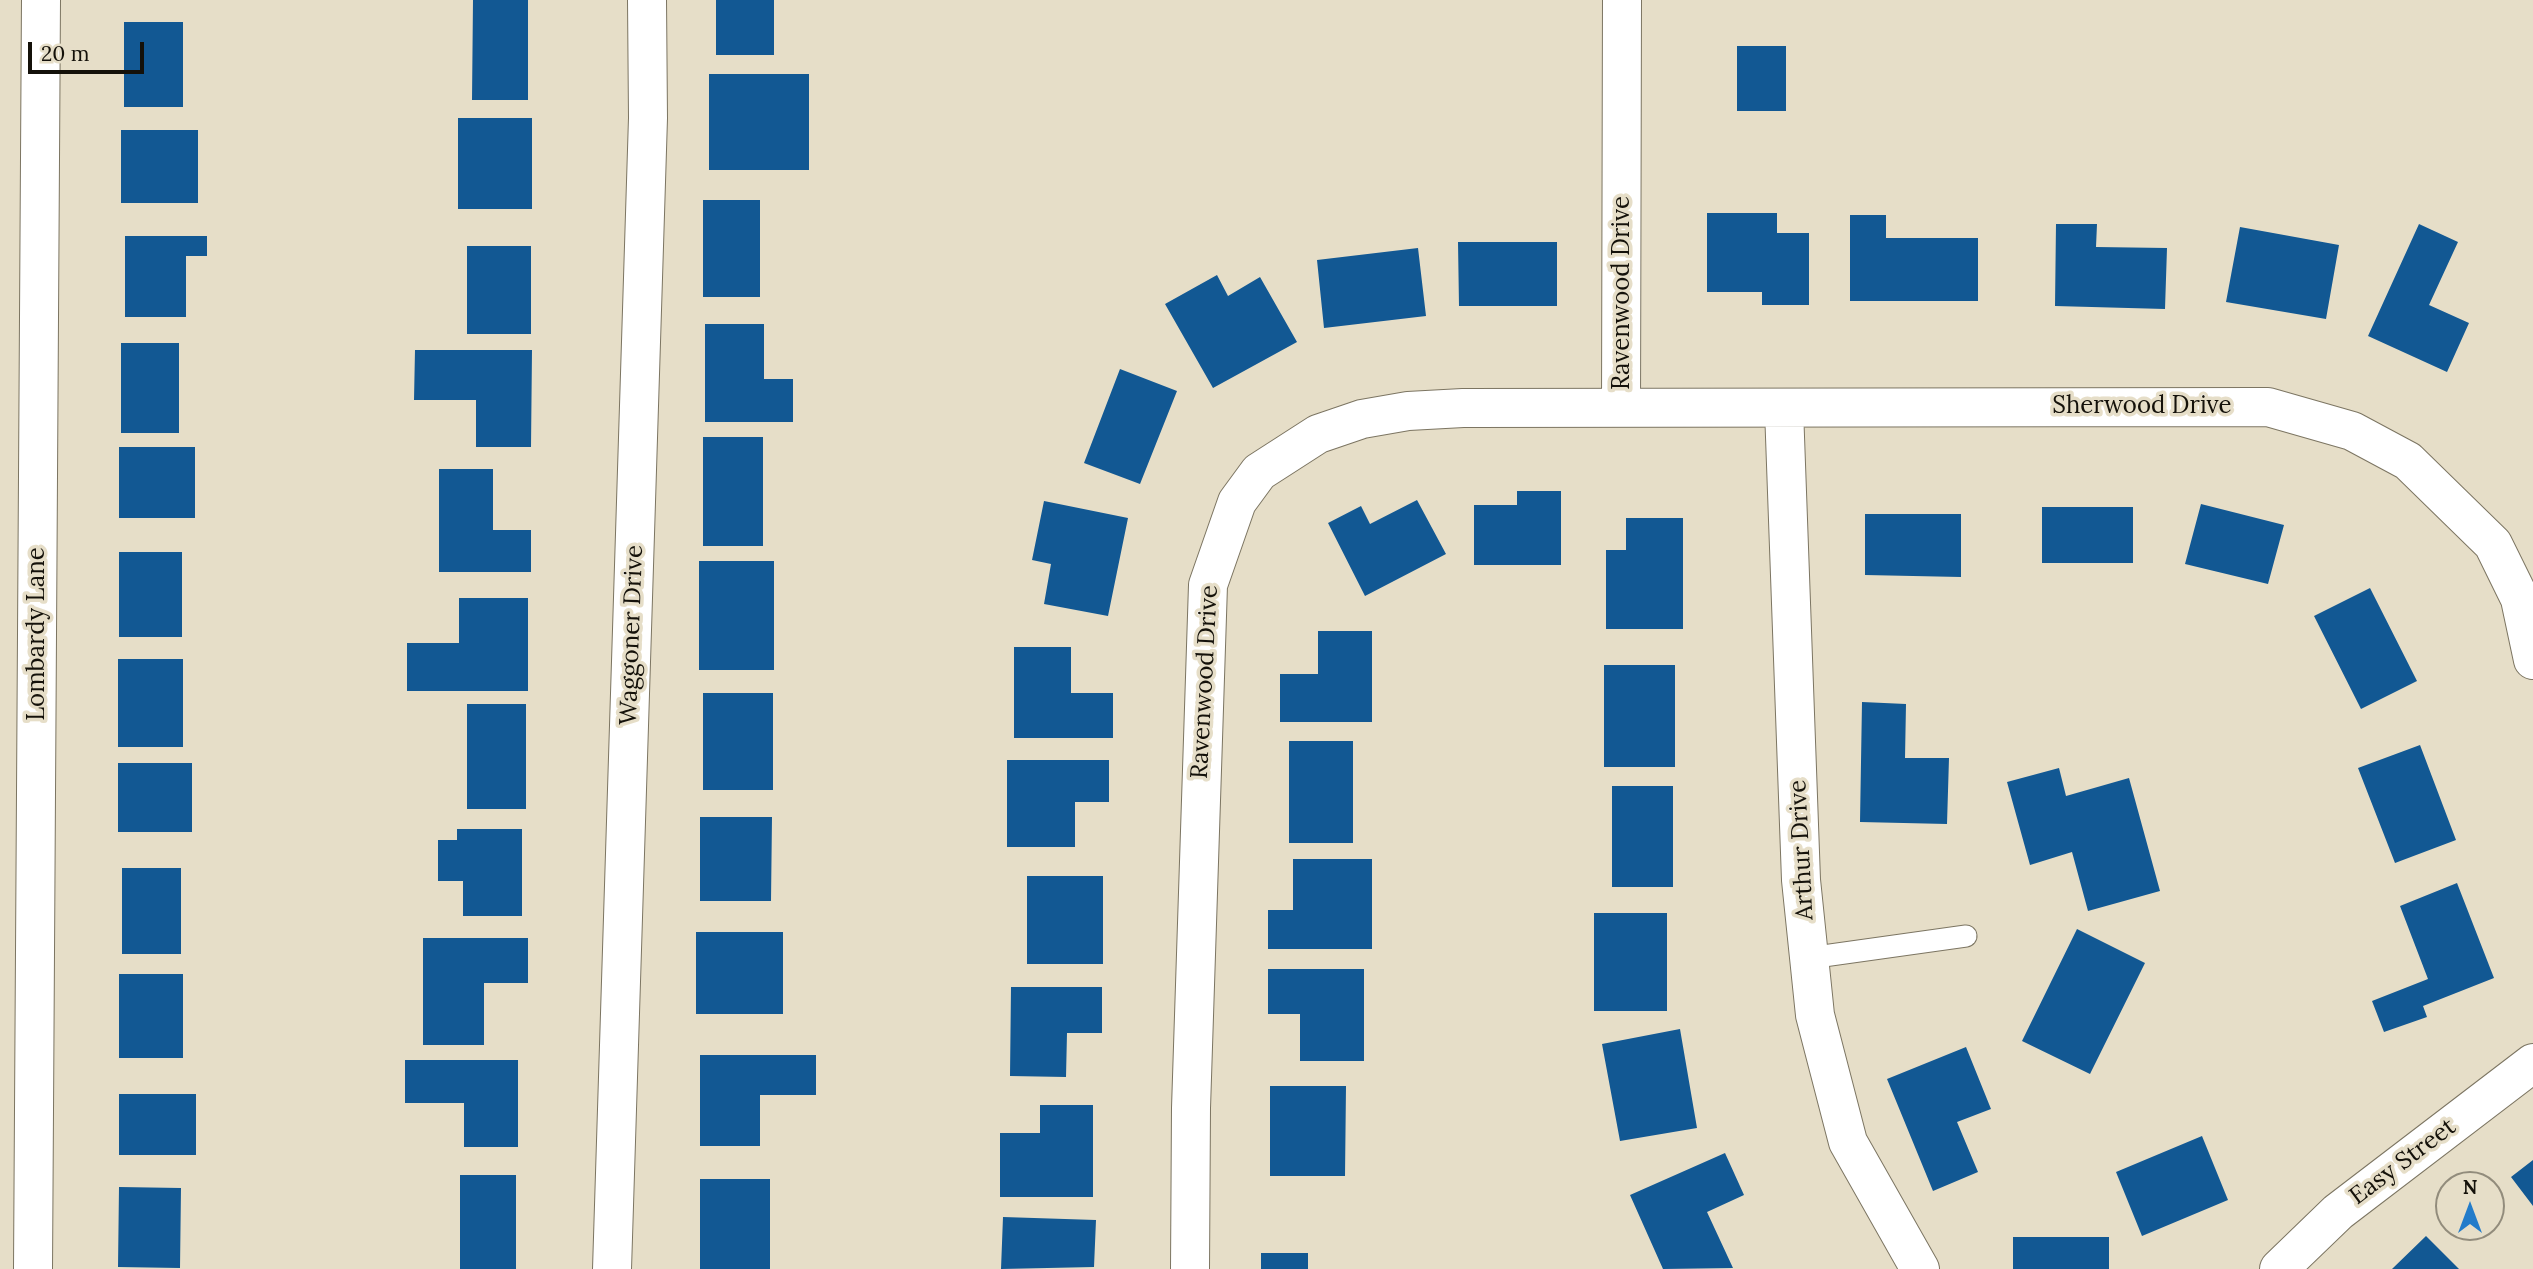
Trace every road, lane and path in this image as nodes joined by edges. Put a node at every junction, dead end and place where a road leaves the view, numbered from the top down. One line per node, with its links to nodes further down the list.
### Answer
1 (41, 0): 10 (street, Lombardy Lane)
2 (647, 0): 11 (street, Waggoner Drive)
3 (1622, 0): 4 (street, Ravenwood Drive)
4 (1621, 408): 5 (street, Sherwood Drive); 12 (street, Ravenwood Drive)
5 (1784, 409): 6 (street, Sherwood Drive); 8 (street, Arthur Drive)
6 (2533, 660)
7 (1966, 936): 8 (lane)
8 (1809, 958): 13 (street, Arthur Drive)
9 (2533, 1063): 14 (street, Easy Street)
10 (33, 1269)
11 (612, 1269)
12 (1190, 1269)
13 (1920, 1269)
14 (2279, 1269)

